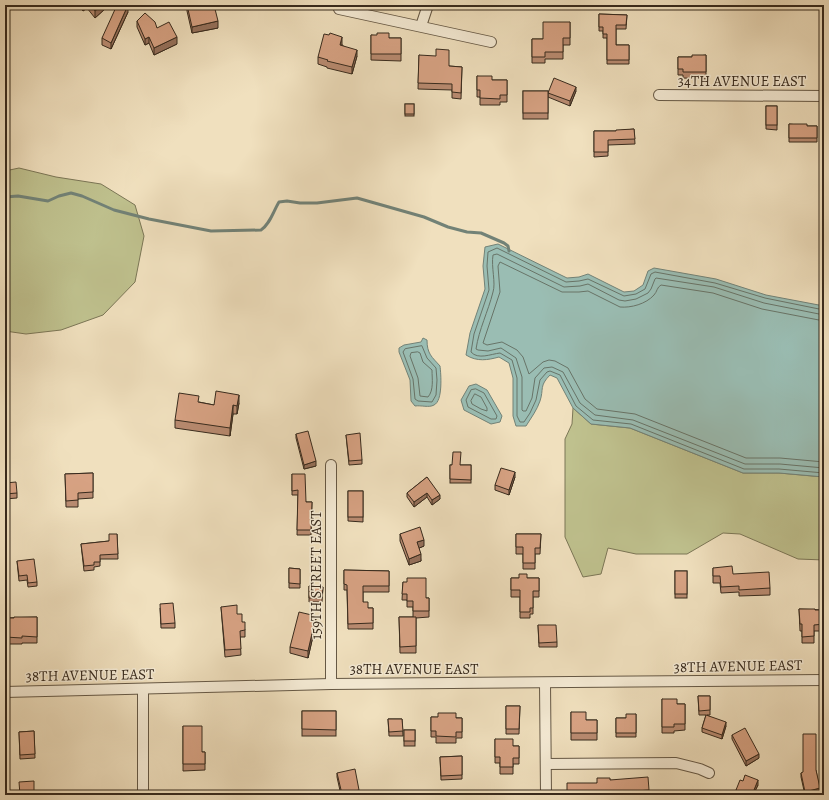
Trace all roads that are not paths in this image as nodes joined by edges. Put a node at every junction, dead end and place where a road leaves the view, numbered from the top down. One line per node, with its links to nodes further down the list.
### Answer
1 (428, 5): 3 (street)
2 (339, 8): 3 (street)
3 (421, 26): 4 (street)
4 (490, 42)
5 (659, 95): 6 (street, 34TH AVENUE EAST)
6 (824, 96)
7 (331, 465): 10 (street, 159TH STREET EAST)
8 (824, 680): 9 (street, 38TH AVENUE EAST)
9 (545, 683): 10 (street, 38TH AVENUE EAST); 13 (street)
10 (332, 684): 11 (street, 38TH AVENUE EAST)
11 (143, 689): 12 (street, 38TH AVENUE EAST); 15 (street)
12 (5, 692)
13 (546, 764): 14 (street); 16 (street)
14 (709, 773)
15 (143, 795)
16 (546, 795)

